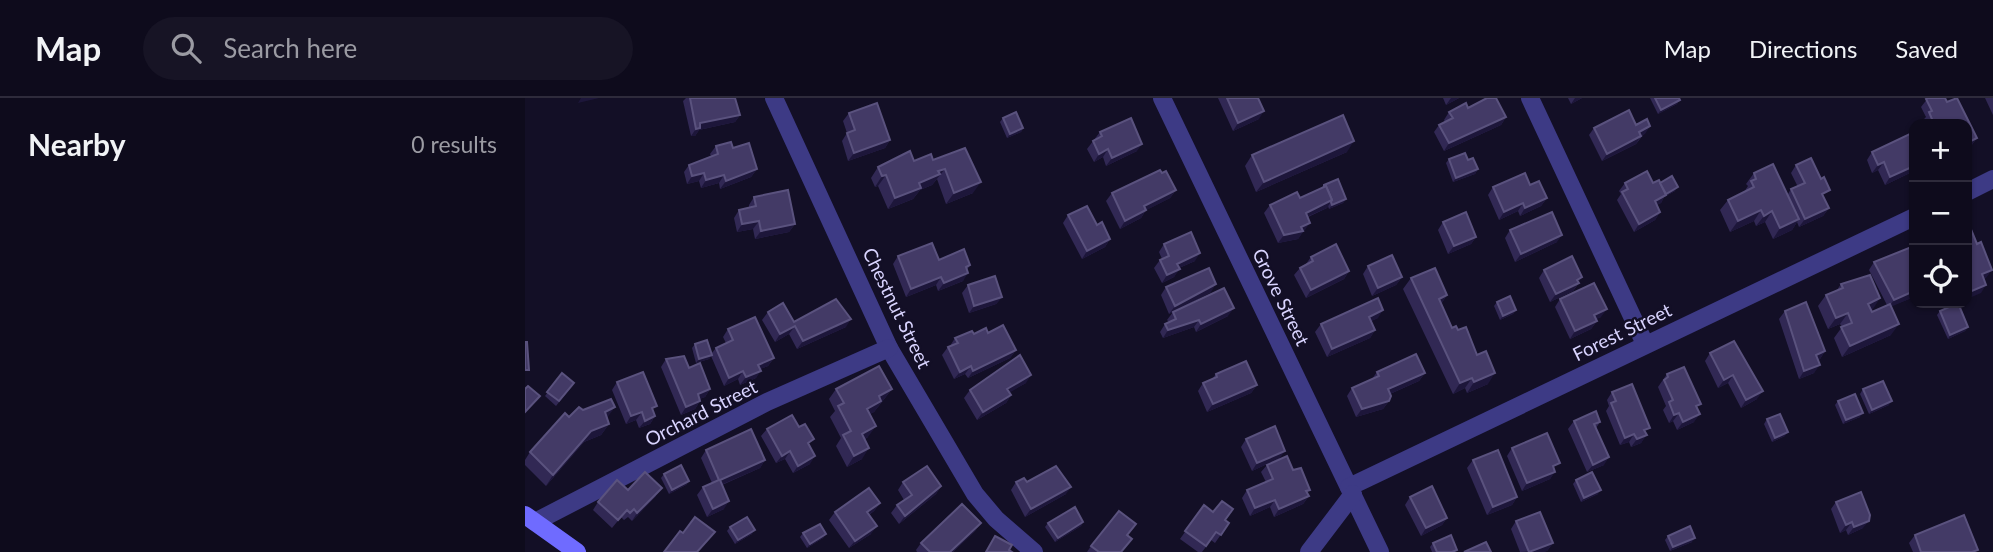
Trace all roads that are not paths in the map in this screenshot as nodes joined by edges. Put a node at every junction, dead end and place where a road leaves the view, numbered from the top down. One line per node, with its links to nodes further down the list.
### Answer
1 (774, 98): 8 (street, Chestnut Street)
2 (1162, 98): 9 (street, Grove Street)
3 (1529, 98): 7 (street)
4 (1993, 179): 5 (street)
5 (1972, 190)
6 (1909, 219): 7 (street, Forest Street)
7 (1645, 344): 9 (street, Forest Street)
8 (889, 348): 10 (street, Orchard Street); 12 (street, Chestnut Street)
9 (1351, 490): 13 (street, Forest Street); 14 (street, Grove Street)
10 (530, 518): 11 (main road)
11 (577, 552)
12 (1034, 552)
13 (1308, 552)
14 (1380, 552)

